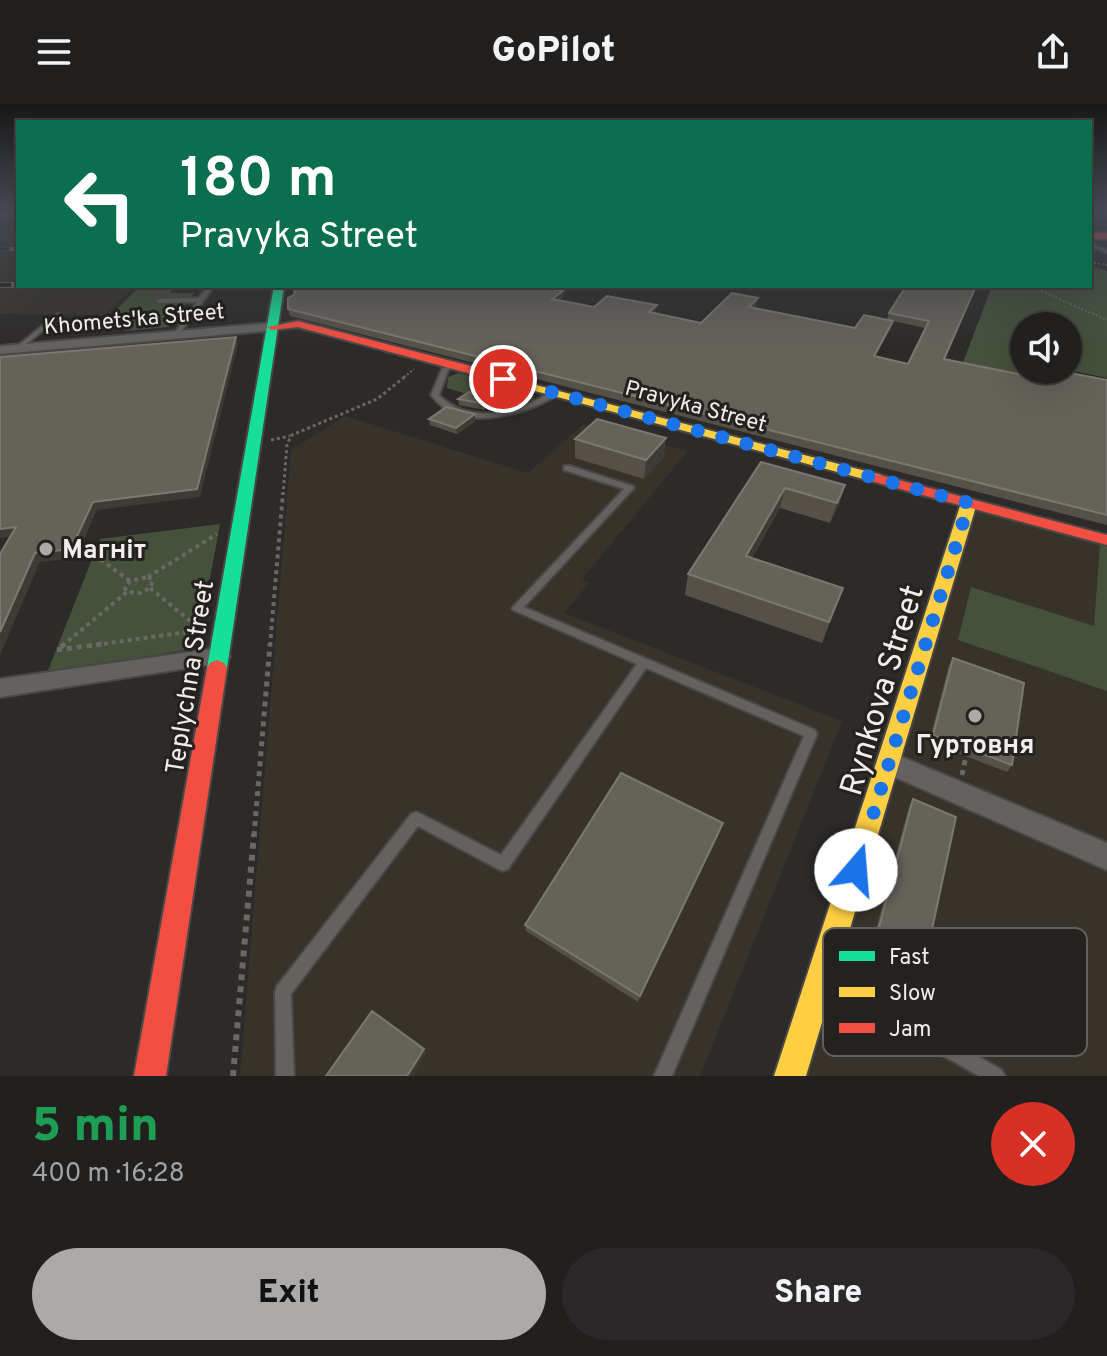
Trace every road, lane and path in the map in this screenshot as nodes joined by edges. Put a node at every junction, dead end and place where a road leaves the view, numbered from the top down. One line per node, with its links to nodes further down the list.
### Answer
1 (210, 288): 4 (lane)
2 (279, 288): 8 (street, Teplychna Street)
3 (1035, 288): 7 (path)
4 (201, 300): 5 (lane); 9 (lane)
5 (159, 301)
6 (59, 315): 10 (lane)
7 (1107, 320)
8 (272, 327): 9 (street, Khomets'ka Street); 12 (street, Pravyka Street); 26 (street, Teplychna Street)
9 (176, 335): 10 (street, Khomets'ka Street)
10 (18, 348): 11 (street, Khomets'ka Street)
11 (0, 350)
12 (453, 365): 14 (street, Pravyka Street); 14 (lane)
13 (426, 366): 15 (path)
14 (556, 393): 18 (street, Pravyka Street)
15 (292, 435): 16 (path); 36 (path)
16 (274, 440)
17 (567, 468): 27 (lane)
18 (969, 503): 20 (street, Pravyka Street); 29 (street, Rynkova Street)
19 (218, 534): 22 (path)
20 (1107, 540)
21 (94, 555): 23 (path)
22 (148, 577): 23 (path); 24 (path)
23 (130, 581): 25 (path)
24 (150, 588): 25 (path); 25 (path)
25 (127, 592)
26 (219, 656): 28 (street); 35 (street, Teplychna Street)
27 (644, 663): 37 (lane); 38 (lane)
28 (0, 688)
29 (890, 763): 30 (street); 31 (street, Rynkova Street)
30 (1107, 857)
31 (838, 928)
32 (823, 974): 33 (street, Rynkova Street)
33 (822, 977): 39 (street, Rynkova Street)
34 (961, 1056): 40 (lane)
35 (150, 1076)
36 (233, 1076)
37 (285, 1076)
38 (663, 1076)
39 (790, 1076)
40 (996, 1076)

